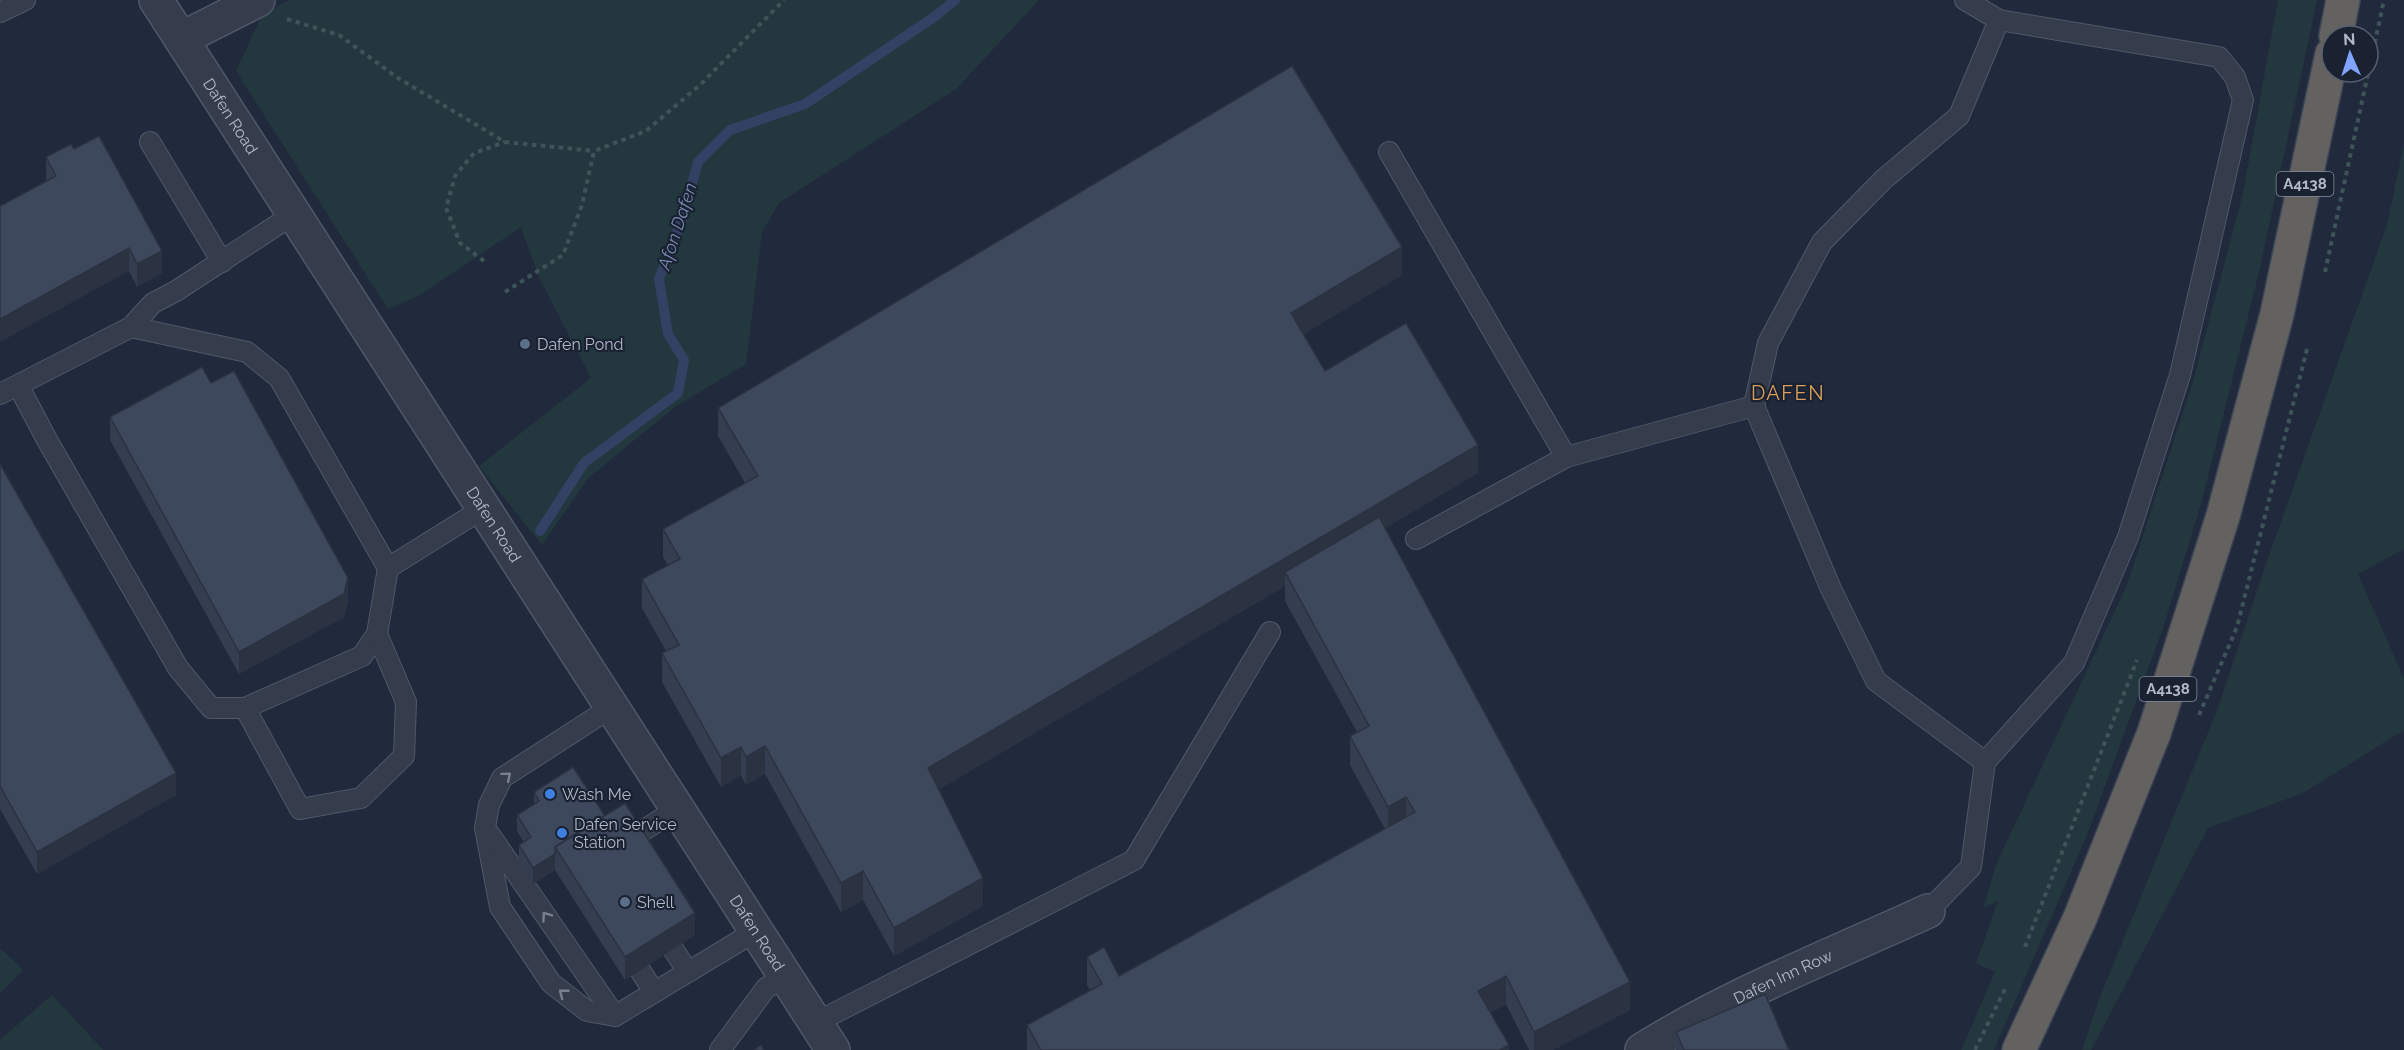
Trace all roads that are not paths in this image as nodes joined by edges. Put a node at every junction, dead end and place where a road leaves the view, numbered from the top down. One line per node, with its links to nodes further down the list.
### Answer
1 (25, 0): 6 (lane)
2 (156, 0): 9 (street, Dafen Road)
3 (1965, 0): 7 (lane)
4 (2343, 0): 8 (highway)
5 (268, 8): 9 (street)
6 (0, 12)
7 (1999, 20): 18 (lane); 27 (lane)
8 (2338, 24)
9 (182, 39): 13 (street, Dafen Road)
10 (2326, 84): 43 (highway, A4138)
11 (150, 142): 14 (lane)
12 (1389, 152): 19 (lane)
13 (294, 214): 14 (lane); 20 (street, Dafen Road)
14 (222, 262): 15 (lane)
15 (131, 327): 16 (lane); 22 (lane)
16 (18, 385): 17 (lane); 26 (lane)
17 (0, 394)
18 (1754, 406): 19 (lane); 27 (lane)
19 (1566, 457): 21 (lane)
20 (484, 508): 22 (lane); 25 (street, Dafen Road)
21 (1416, 539)
22 (388, 568): 24 (lane)
23 (1270, 632): 39 (lane)
24 (377, 634): 26 (lane); 26 (lane)
25 (612, 707): 28 (street, Dafen Road); 29 (lane, one-way to 25)
26 (245, 708)
27 (1985, 762): 31 (lane)
28 (677, 809): 30 (lane); 32 (street, Dafen Road)
29 (485, 828): 38 (lane, one-way to 29); 38 (lane, one-way to 29)
30 (633, 837)
31 (1928, 911): 42 (street, Dafen Inn Row)
32 (756, 931): 35 (lane); 36 (street, Dafen Road)
33 (673, 949): 35 (lane)
34 (640, 970): 37 (lane)
35 (688, 972): 37 (lane)
36 (786, 976): 39 (street, Dafen Road); 40 (lane)
37 (654, 992): 38 (lane)
38 (615, 1016)
39 (815, 1023): 41 (street, Dafen Road)
40 (720, 1050)
41 (833, 1050)
42 (1642, 1050)
43 (2019, 1050)

